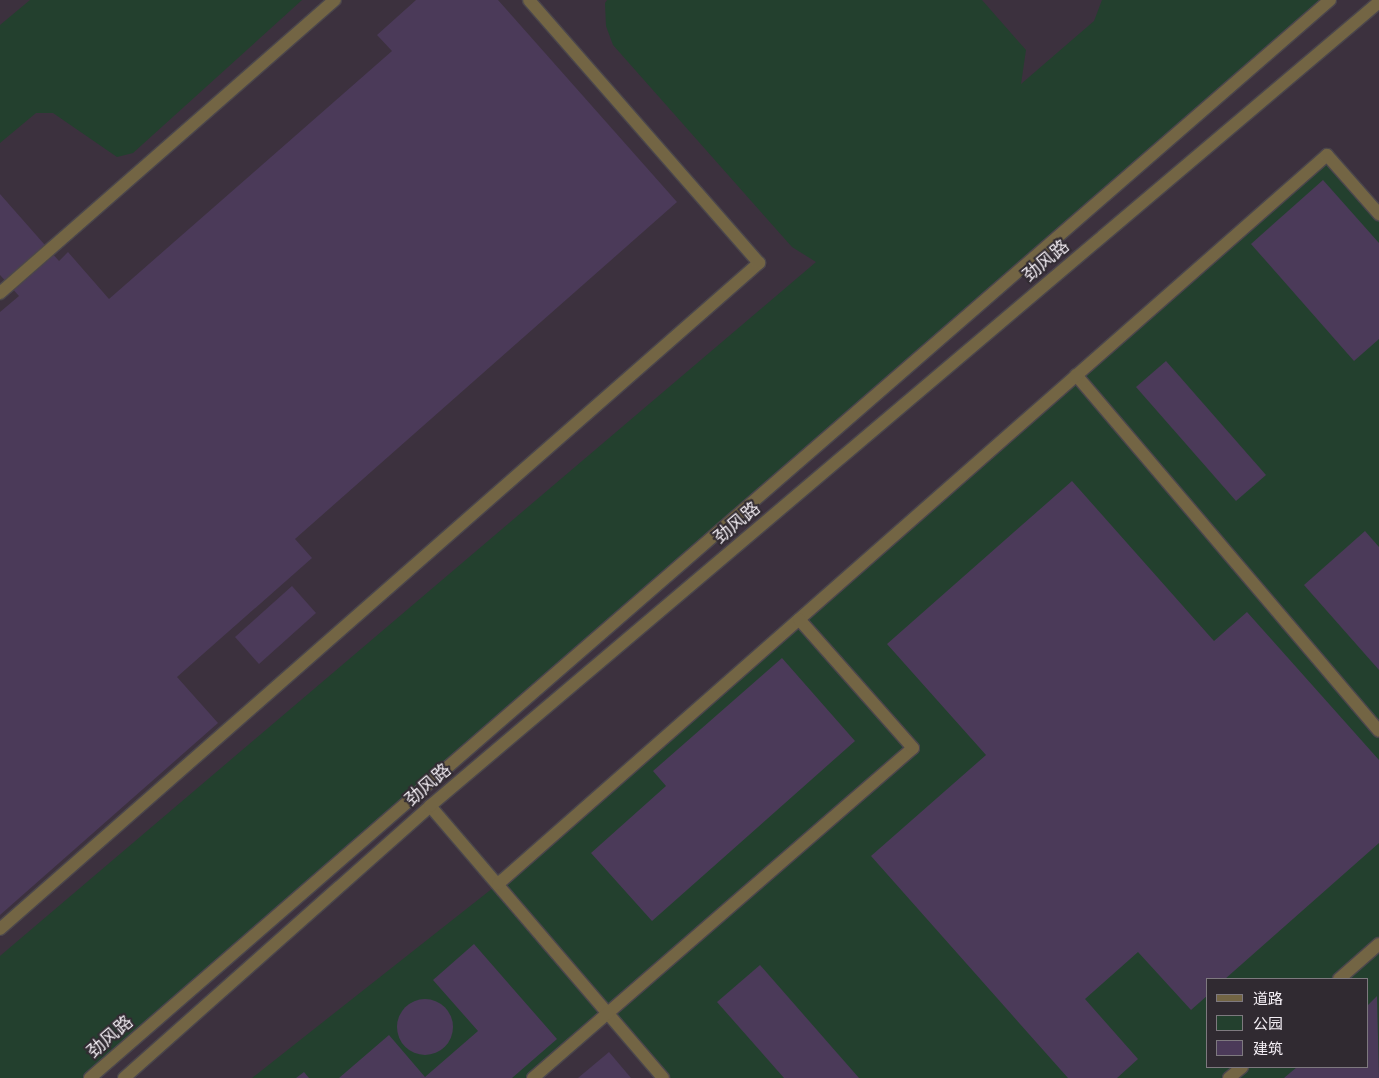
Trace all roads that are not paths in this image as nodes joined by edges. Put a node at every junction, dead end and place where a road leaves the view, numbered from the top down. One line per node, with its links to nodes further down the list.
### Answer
1 (335, 0): 8 (street)
2 (1321, 0): 6 (street)
3 (1330, 0): 6 (street, 劲风路)
4 (534, 2): 14 (street)
5 (1379, 2): 12 (street, 劲风路)
6 (1313, 15): 19 (street, 劲风路)
7 (1379, 214): 9 (street)
8 (0, 293)
9 (1076, 375): 10 (street); 11 (street)
10 (799, 619): 13 (street); 17 (street)
11 (1379, 731)
12 (430, 806): 13 (street); 20 (street, 劲风路)
13 (498, 884): 17 (street)
14 (0, 929)
15 (1379, 944): 16 (street)
16 (1341, 978)
17 (608, 1015): 21 (street); 22 (street)
18 (1241, 1068): 23 (street)
19 (90, 1078)
20 (124, 1078)
21 (533, 1078)
22 (662, 1078)
23 (1229, 1078)

